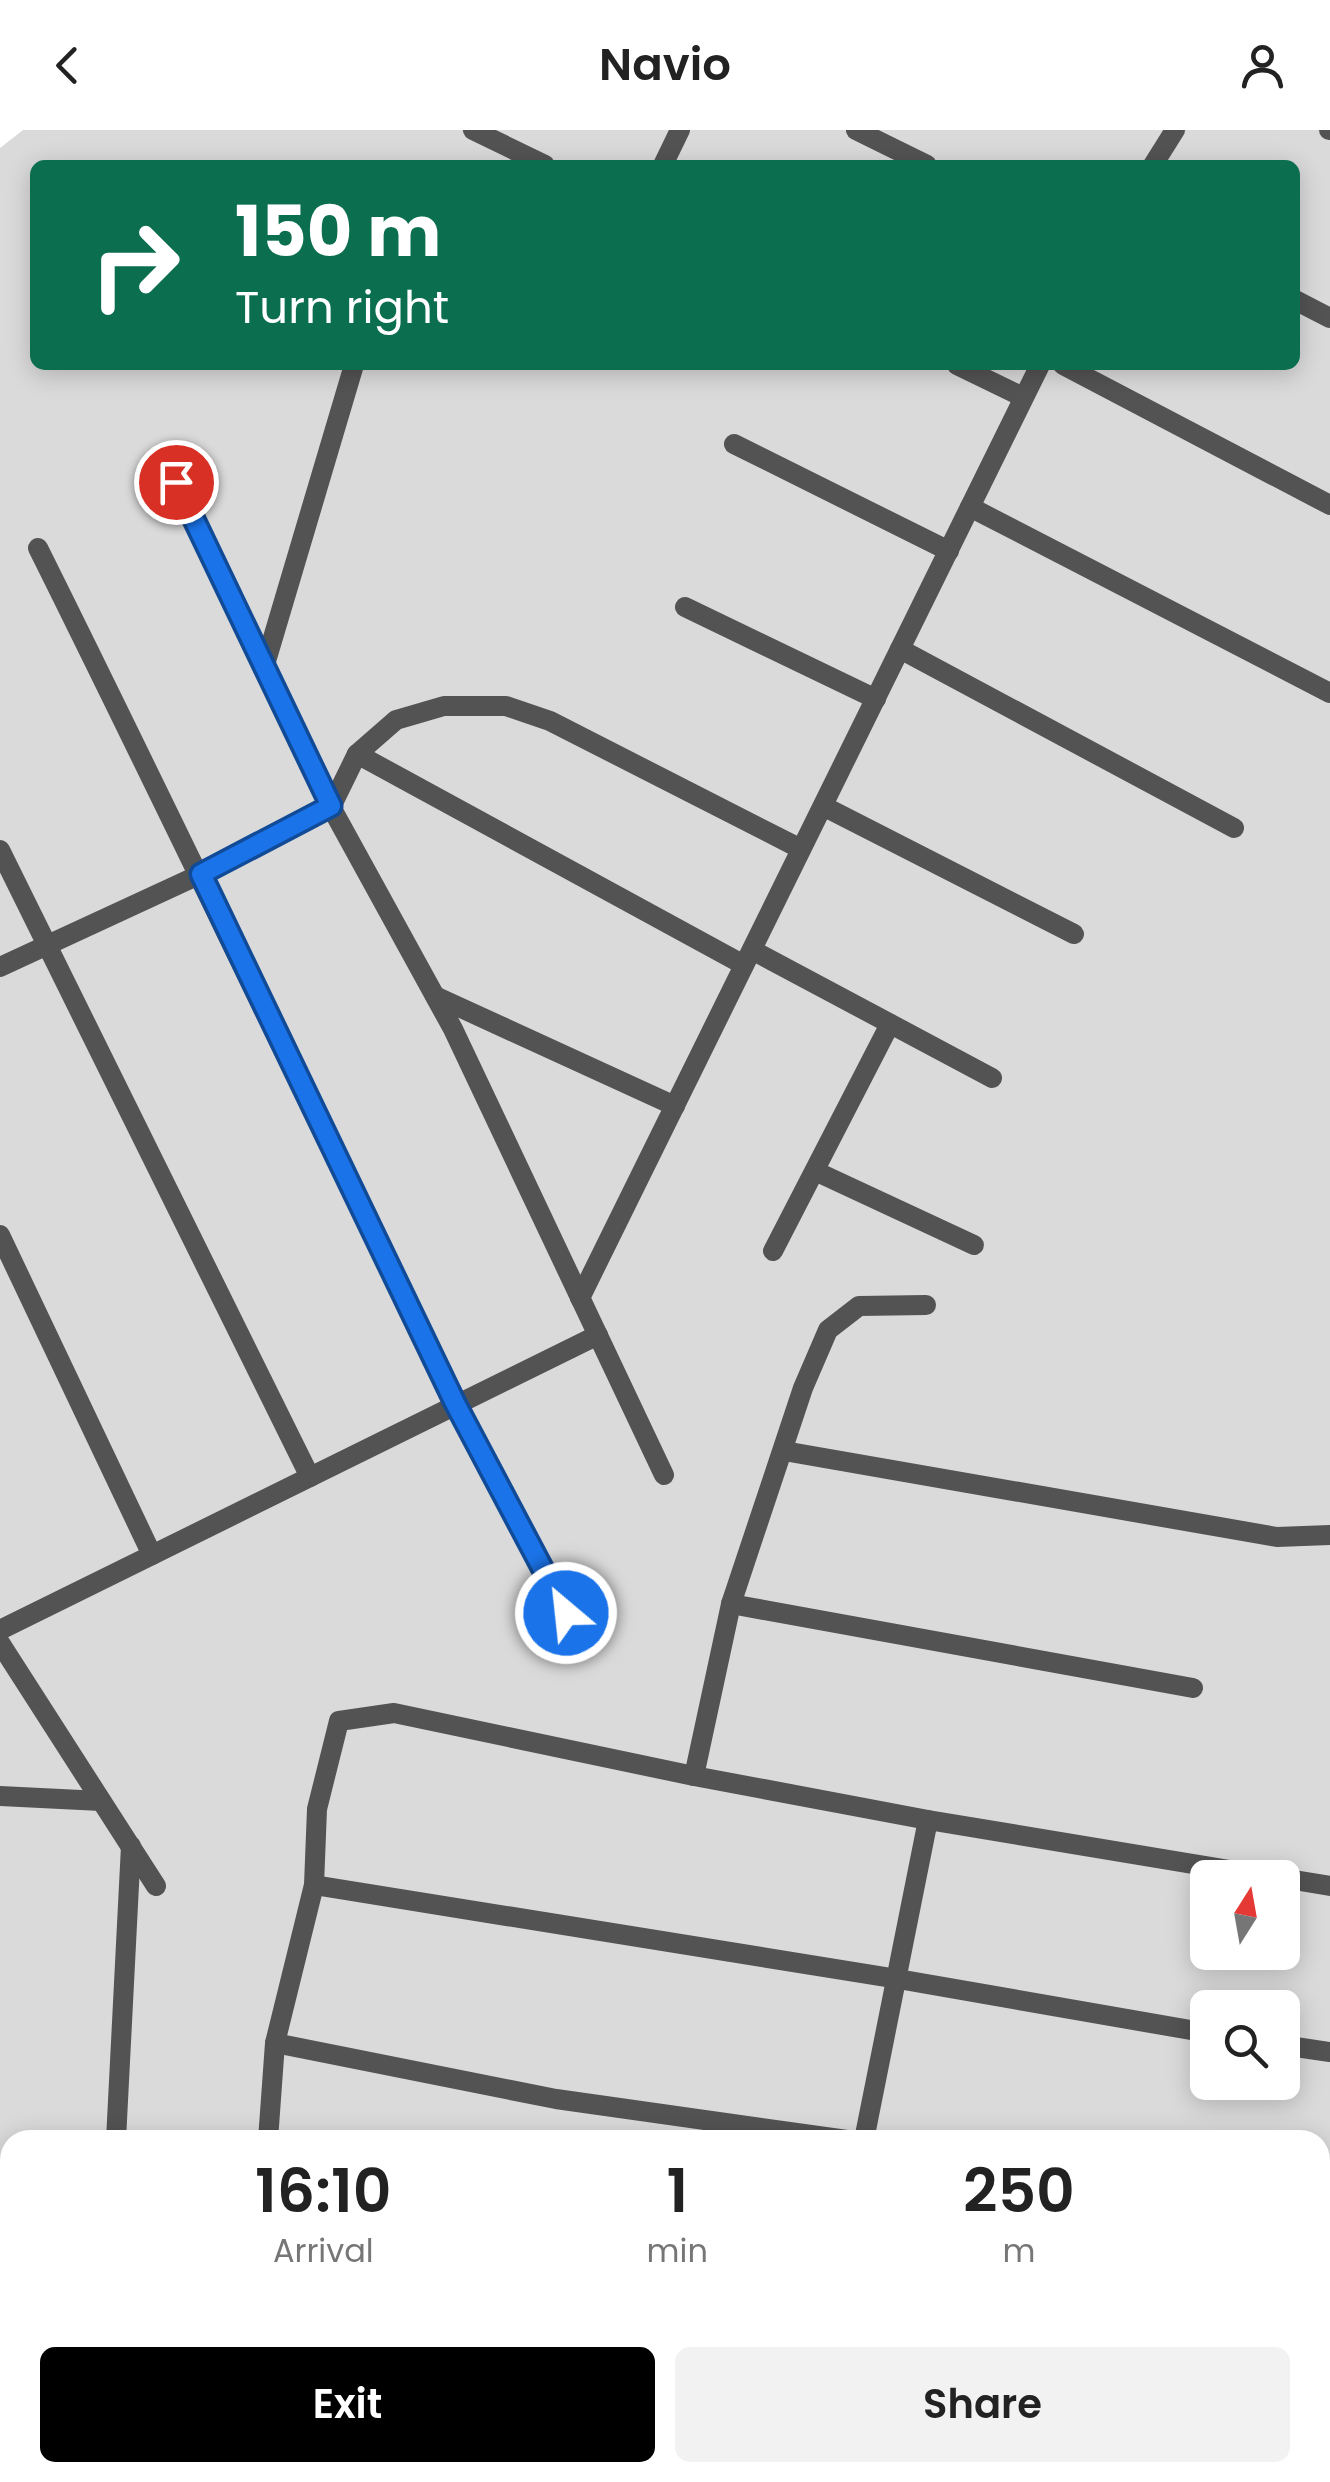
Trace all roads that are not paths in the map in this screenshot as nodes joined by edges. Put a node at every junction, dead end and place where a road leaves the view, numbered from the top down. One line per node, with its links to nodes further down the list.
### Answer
1 (680, 130): 6 (street)
2 (856, 130): 7 (street)
3 (1175, 130): 8 (street)
4 (485, 133): 5 (street)
5 (536, 160)
6 (665, 160)
7 (917, 160)
8 (1156, 160)
9 (1300, 303): 10 (street)
10 (1330, 318)
11 (353, 370): 24 (street)
12 (967, 370): 15 (street)
13 (1037, 370): 15 (street)
14 (1073, 370): 18 (street)
15 (1023, 397): 19 (street)
16 (734, 444): 21 (street)
17 (176, 482): 24 (street)
18 (1330, 505)
19 (970, 508): 21 (street); 25 (street)
20 (38, 548): 33 (street)
21 (949, 551): 23 (street)
22 (686, 607): 26 (street)
23 (900, 649): 26 (street); 30 (street)
24 (264, 668): 28 (street)
25 (1330, 693)
26 (876, 699): 29 (street)
27 (356, 754): 28 (street); 32 (street); 36 (street)
28 (331, 806): 33 (street); 38 (street)
29 (823, 806): 32 (street); 34 (street)
30 (1234, 828)
31 (0, 850): 35 (street)
32 (801, 850): 36 (street)
33 (201, 874): 35 (street); 49 (street)
34 (1074, 934)
35 (46, 944): 37 (street); 52 (street)
36 (748, 958): 39 (street); 41 (street)
37 (0, 967)
38 (435, 996): 41 (street); 46 (street)
39 (890, 1024): 40 (street); 42 (street)
40 (992, 1078)
41 (675, 1106): 46 (street)
42 (815, 1171): 44 (street); 45 (street)
43 (0, 1234): 54 (street)
44 (974, 1245)
45 (774, 1251)
46 (580, 1298): 48 (street)
47 (926, 1304): 50 (street)
48 (598, 1335): 49 (street); 51 (street)
49 (455, 1403): 52 (street); 56 (street)
50 (784, 1450): 53 (street); 55 (street)
51 (664, 1475)
52 (310, 1477): 54 (street)
53 (1330, 1536)
54 (152, 1555): 57 (street)
55 (732, 1604): 59 (street); 60 (street)
56 (566, 1613)
57 (0, 1630)
58 (2, 1654): 62 (street)
59 (1193, 1688)
60 (694, 1776): 63 (street); 67 (street)
61 (0, 1796): 62 (street)
62 (101, 1801): 64 (street)
63 (928, 1820): 65 (street); 70 (street)
64 (131, 1846): 68 (street); 75 (street)
65 (1190, 1863)
66 (1300, 1881): 69 (street)
67 (314, 1885): 70 (street); 72 (street)
68 (156, 1886)
69 (1330, 1886)
70 (898, 1979): 71 (street); 78 (street)
71 (1190, 2030)
72 (275, 2043): 76 (street); 77 (street)
73 (1300, 2048): 74 (street)
74 (1330, 2052)
75 (117, 2130)
76 (269, 2130)
77 (776, 2130)
78 (866, 2130)

